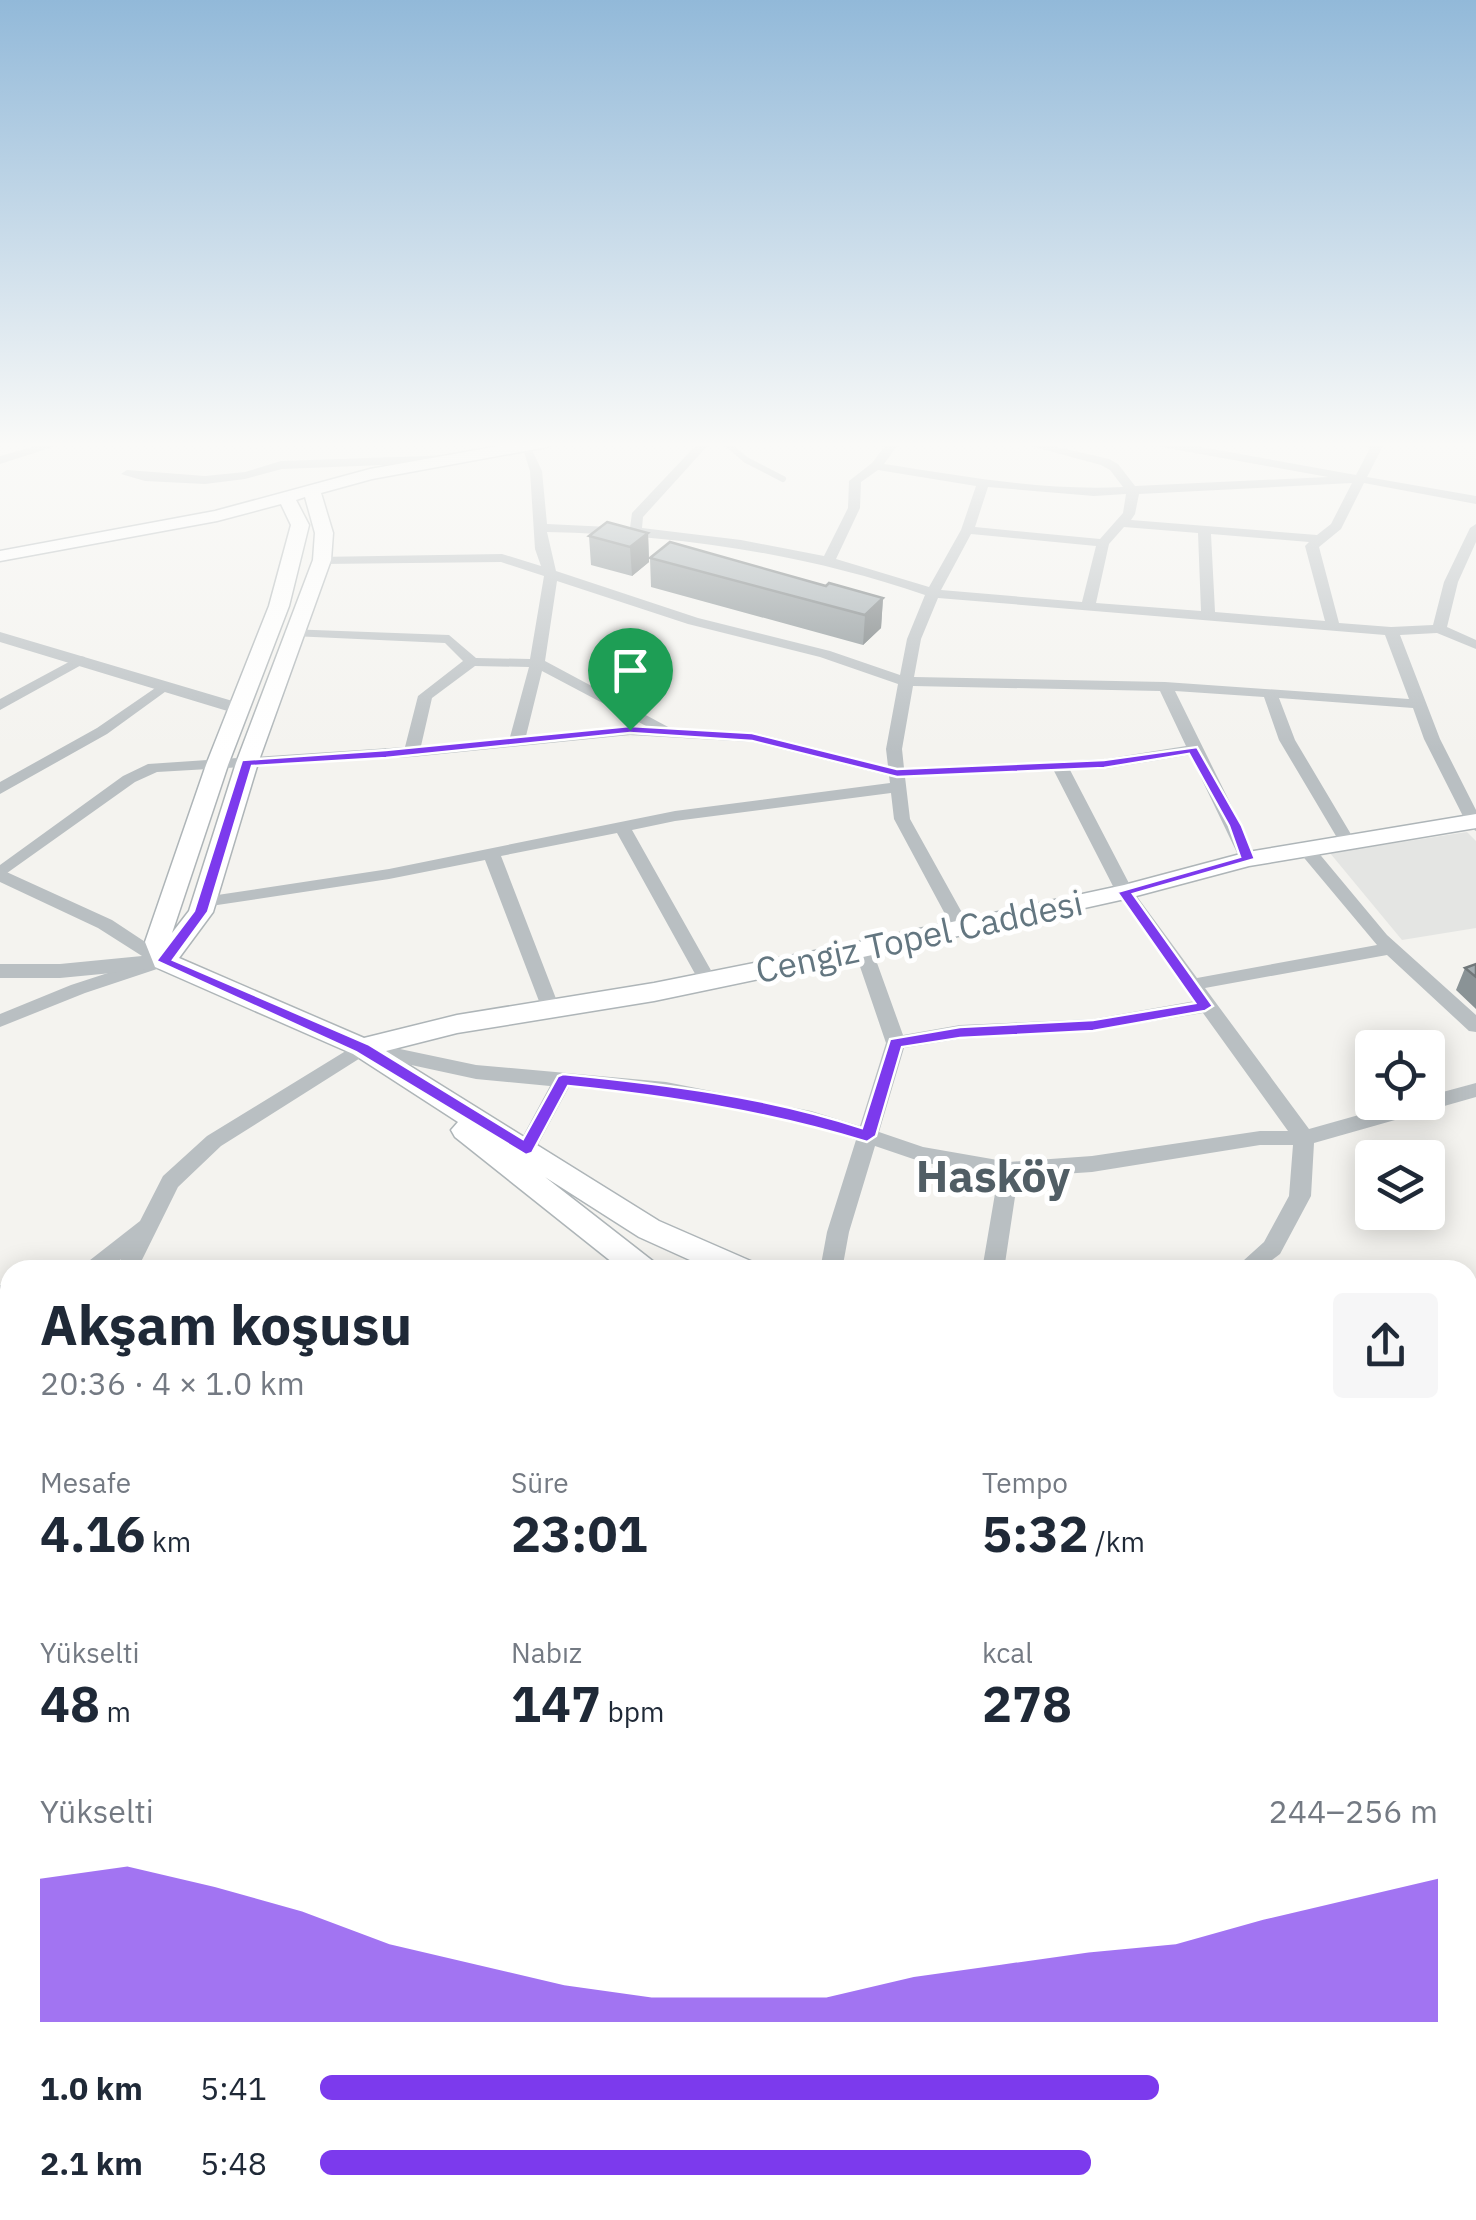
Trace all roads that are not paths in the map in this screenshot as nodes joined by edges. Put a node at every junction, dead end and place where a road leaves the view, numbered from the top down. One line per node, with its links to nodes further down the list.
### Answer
1 (64, 546): 12 (main road)
2 (295, 546): 34 (main road)
3 (323, 546): 13 (main road)
4 (544, 546): 15 (street)
5 (752, 546): 14 (street)
6 (836, 546): 14 (street)
7 (957, 546): 16 (street)
8 (1102, 546): 17 (street)
9 (1205, 546): 18 (street)
10 (1312, 546): 19 (street)
11 (1468, 546): 20 (street)
12 (0, 556)
13 (322, 560): 15 (street); 22 (main road)
14 (828, 561): 16 (street)
15 (550, 576): 27 (street); 28 (street)
16 (936, 594): 17 (street); 28 (street)
17 (1088, 606): 18 (street)
18 (1208, 617): 19 (street)
19 (1333, 626): 21 (street)
20 (1439, 629): 21 (street); 24 (street)
21 (1391, 630): 32 (street)
22 (292, 632): 26 (street); 39 (main road)
23 (3, 640): 25 (street)
24 (1476, 645)
25 (80, 660): 29 (street); 33 (street)
26 (472, 662): 27 (street); 38 (street)
27 (537, 662): 35 (street); 36 (street)
28 (904, 681): 30 (street); 42 (street)
29 (164, 686): 34 (street); 43 (street)
30 (1165, 686): 31 (street); 37 (street)
31 (1270, 694): 32 (street); 46 (street)
32 (1420, 704): 44 (street)
33 (0, 705)
34 (240, 709): 40 (main road)
35 (669, 732): 36 (street); 42 (street)
36 (517, 741): 38 (street)
37 (1192, 750): 41 (street); 49 (street)
38 (412, 752): 39 (street)
39 (247, 763): 40 (street); 52 (main road)
40 (217, 765): 50 (street); 56 (main road)
41 (1060, 767): 42 (street); 51 (street)
42 (898, 780): 45 (street); 53 (street)
43 (0, 789)
44 (1474, 822): 46 (main road, Cengiz Topel Caddesi)
45 (622, 827): 48 (street); 58 (street)
46 (1347, 841): 47 (main road, Cengiz Topel Caddesi)
47 (1306, 848): 49 (main road, Cengiz Topel Caddesi); 54 (street)
48 (491, 853): 52 (street); 61 (street)
49 (1248, 859): 51 (main road, Cengiz Topel Caddesi)
50 (0, 874): 56 (street)
51 (1124, 892): 53 (main road, Cengiz Topel Caddesi); 59 (street)
52 (204, 902): 56 (main road)
53 (961, 927): 55 (main road, Cengiz Topel Caddesi)
54 (1391, 948): 59 (street); 63 (street)
55 (863, 949): 58 (main road, Cengiz Topel Caddesi); 64 (street)
56 (164, 961): 57 (street); 62 (street); 65 (main road)
57 (0, 971)
58 (708, 980): 61 (main road, Cengiz Topel Caddesi)
59 (1190, 985): 60 (street)
60 (1205, 1006): 64 (street); 69 (street)
61 (551, 1009): 65 (main road, Cengiz Topel Caddesi)
62 (0, 1022)
63 (1476, 1026)
64 (896, 1043): 68 (street)
65 (362, 1048): 66 (street); 70 (main road); 72 (street); 75 (main road)
66 (563, 1080): 68 (street); 70 (street)
67 (1476, 1090): 69 (street)
68 (867, 1136): 71 (street); 77 (street)
69 (1304, 1138): 71 (street); 79 (street)
70 (526, 1148): 76 (main road)
71 (1009, 1170): 78 (street)
72 (150, 1221): 73 (street); 74 (street)
73 (105, 1260)
74 (131, 1260)
75 (628, 1260)
76 (719, 1260)
77 (834, 1260)
78 (995, 1260)
79 (1257, 1260)

